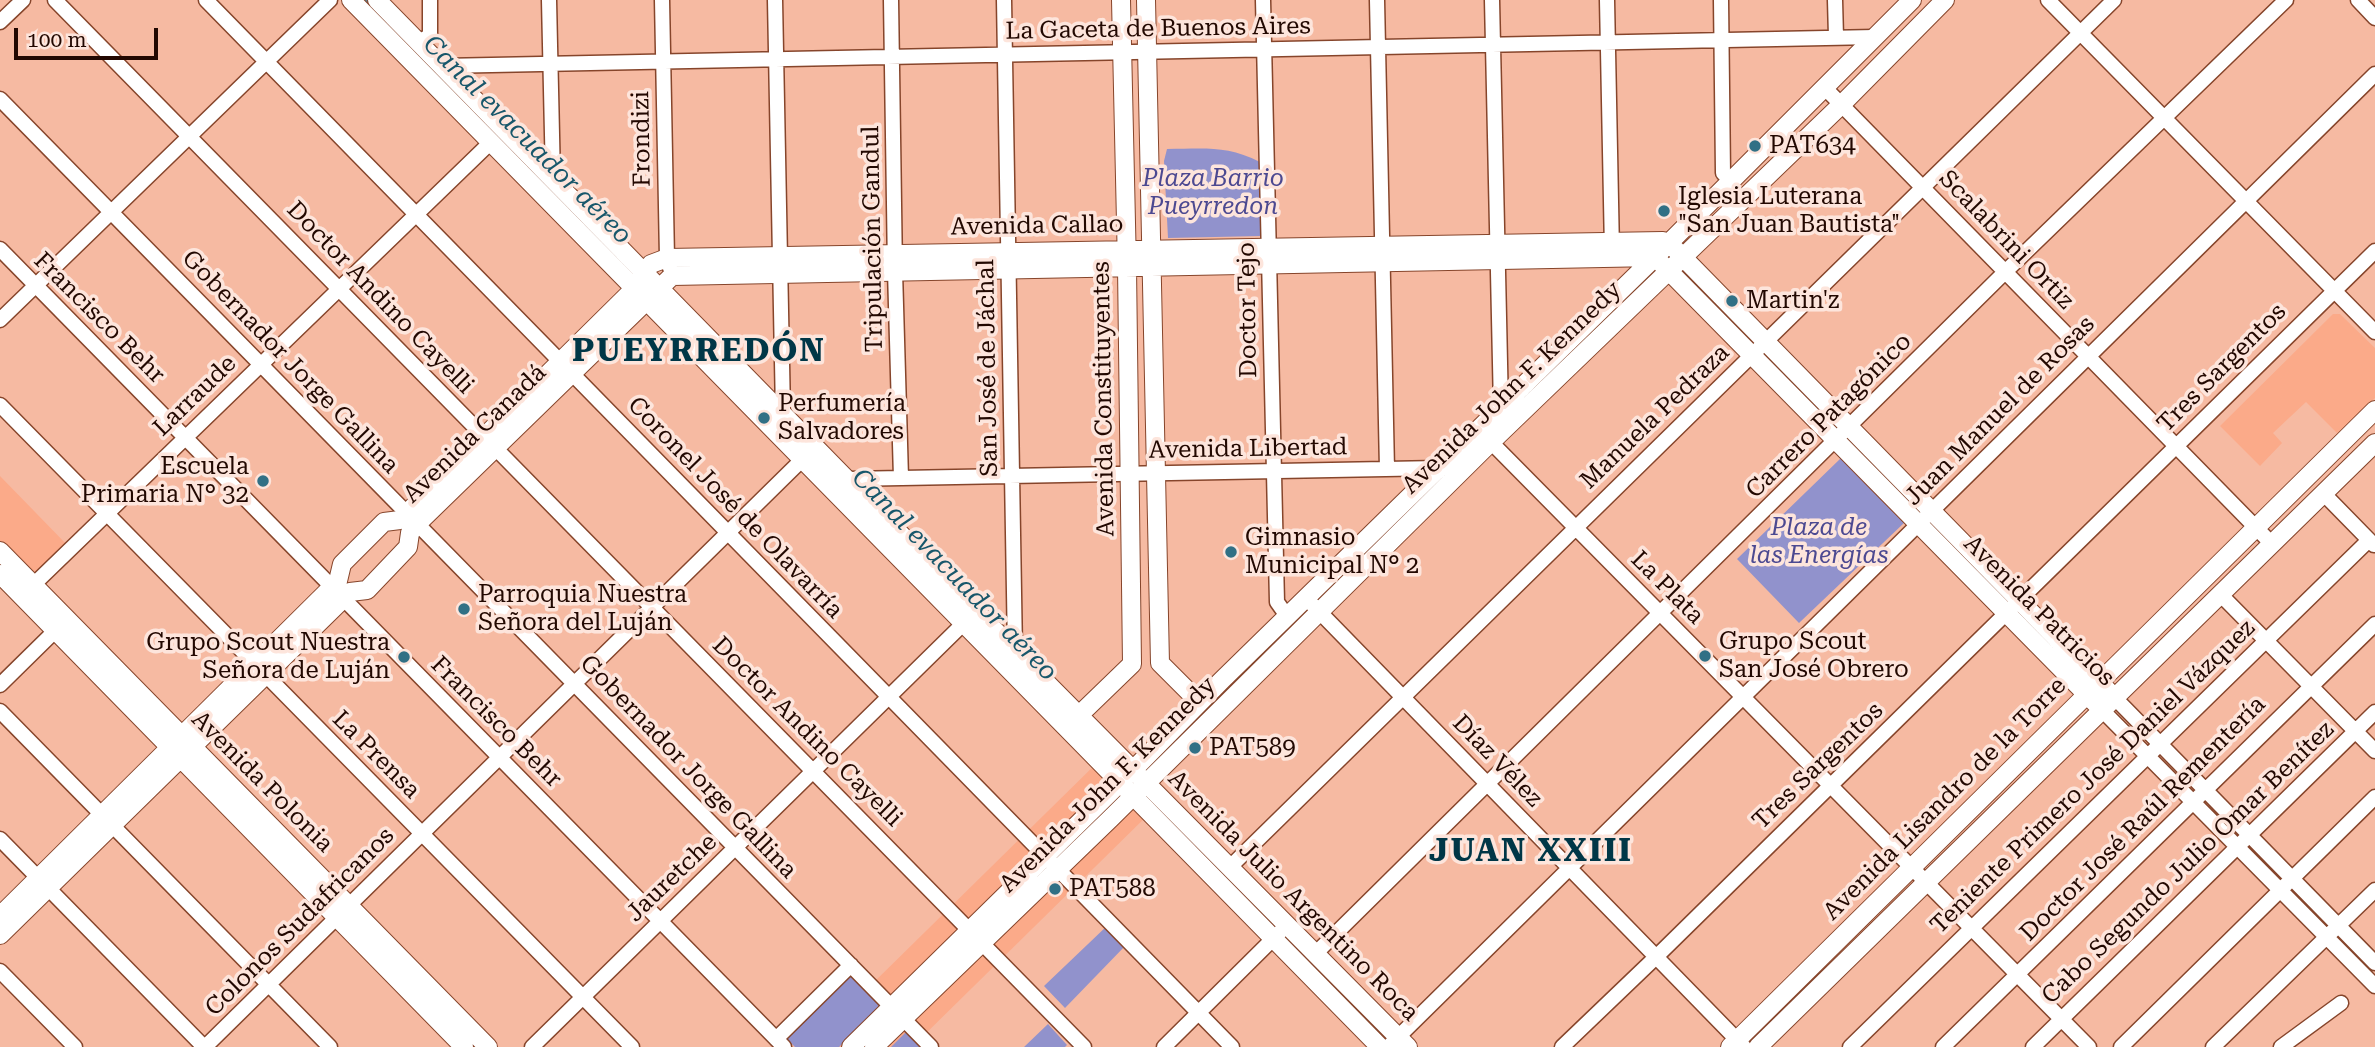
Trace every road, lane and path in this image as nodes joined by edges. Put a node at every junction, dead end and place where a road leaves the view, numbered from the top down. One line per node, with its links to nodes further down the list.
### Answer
1 (23, 0): 28 (street)
2 (55, 0): 52 (street, Doctor Andino Cayelli)
3 (205, 0): 44 (street, Coronel José de Olavarría)
4 (330, 0): 44 (street)
5 (351, 0): 53 (main road, Avenida Julio Argentino Roca)
6 (377, 0): 32 (main road, Avenida Julio Argentino Roca)
7 (430, 0): 32 (street)
8 (549, 0): 45 (street)
9 (662, 0): 43 (street, Frondizi)
10 (775, 0): 42 (street)
11 (891, 0): 41 (street, Tripulación Gandul)
12 (1004, 0): 40 (street, San José de Jáchal)
13 (1121, 0): 38 (main road, Avenida Constituyentes)
14 (1146, 0): 39 (main road, Avenida Constituyentes)
15 (1263, 0): 37 (street, Doctor Tejo)
16 (1377, 0): 36 (street)
17 (1492, 0): 35 (street)
18 (1607, 0): 34 (street)
19 (1720, 0): 33 (street)
20 (1835, 0): 30 (street)
21 (1912, 0): 31 (main road, Avenida John F. Kennedy)
22 (1945, 0): 50 (main road, Avenida John F. Kennedy)
23 (2048, 0): 29 (street)
24 (2114, 0): 29 (street, Manuela Pedraza)
25 (2286, 0): 51 (street, Carrero Patagónico)
26 (2358, 0): 27 (street)
27 (2375, 18)
28 (0, 22)
29 (2080, 33): 51 (street); 56 (street, Manuela Pedraza)
30 (1836, 37): 31 (street, La Gaceta de Buenos Aires); 33 (street, La Gaceta de Buenos Aires)
31 (1875, 37): 48 (main road, Avenida John F. Kennedy)
32 (415, 38): 46 (main road, Avenida Julio Argentino Roca)
33 (1721, 39): 34 (street, La Gaceta de Buenos Aires); 55 (street)
34 (1608, 42): 35 (street, La Gaceta de Buenos Aires); 62 (street)
35 (1493, 45): 36 (street, La Gaceta de Buenos Aires); 63 (street)
36 (1378, 47): 37 (street, La Gaceta de Buenos Aires); 65 (street)
37 (1264, 49): 39 (street, La Gaceta de Buenos Aires); 66 (street, Doctor Tejo)
38 (1122, 52): 39 (street, La Gaceta de Buenos Aires); 40 (street, La Gaceta de Buenos Aires); 70 (main road, Avenida Constituyentes)
39 (1147, 52): 68 (main road, Avenida Constituyentes)
40 (1005, 54): 41 (street, La Gaceta de Buenos Aires); 71 (street, San José de Jáchal)
41 (892, 57): 42 (street, La Gaceta de Buenos Aires); 72 (street, Tripulación Gandul)
42 (776, 60): 43 (street, La Gaceta de Buenos Aires); 74 (street)
43 (664, 61): 45 (street, La Gaceta de Buenos Aires); 69 (street, Frondizi)
44 (266, 62): 52 (street); 59 (street, Coronel José de Olavarría)
45 (550, 63): 46 (street, La Gaceta de Buenos Aires); 54 (street)
46 (442, 66): 54 (main road, Avenida Julio Argentino Roca)
47 (2375, 74): 57 (street, Juan Manuel de Rosas)
48 (1825, 88): 50 (street, Scalabrini Ortiz); 55 (main road, Avenida John F. Kennedy)
49 (0, 99): 58 (street, Gobernador Jorge Gallina)
50 (1841, 105): 56 (street, Scalabrini Ortiz); 67 (main road, Avenida John F. Kennedy)
51 (2164, 118): 57 (street); 75 (street, Carrero Patagónico)
52 (189, 136): 58 (street); 79 (street, Doctor Andino Cayelli)
53 (491, 142): 59 (street, Larraude); 78 (main road, Avenida Julio Argentino Roca)
54 (553, 178): 78 (main road, Avenida Julio Argentino Roca)
55 (1731, 181): 60 (main road, Avenida John F. Kennedy)
56 (1923, 188): 75 (street, Scalabrini Ortiz); 83 (street, Manuela Pedraza)
57 (2246, 201): 80 (street); 85 (street, Juan Manuel de Rosas)
58 (111, 212): 77 (street); 86 (street, Gobernador Jorge Gallina)
59 (416, 214): 79 (street, Larraude); 87 (street, Coronel José de Olavarría)
60 (1668, 243): 62 (main road, Avenida Callao); 67 (main road); 73 (main road, Avenida John F. Kennedy)
61 (0, 249): 77 (street, Francisco Behr)
62 (1612, 249): 63 (main road, Avenida Callao); 73 (main road, Avenida Callao)
63 (1498, 251): 65 (main road, Avenida Callao); 89 (street)
64 (2375, 251): 80 (street, Tres Sargentos)
65 (1382, 253): 66 (main road, Avenida Callao); 102 (street)
66 (1270, 255): 68 (main road, Avenida Callao); 103 (street, Doctor Tejo)
67 (1682, 256): 73 (main road, Avenida John F. Kennedy); 83 (main road, Avenida Patricios)
68 (1152, 257): 70 (main road, Avenida Callao); 104 (main road, Avenida Constituyentes)
69 (667, 258): 74 (main road, Avenida Callao); 76 (street, Frondizi); 78 (main road)
70 (1127, 258): 71 (main road, Avenida Callao); 105 (main road, Avenida Constituyentes)
71 (1009, 260): 72 (main road, Avenida Callao); 106 (street, San José de Jáchal)
72 (895, 262): 74 (main road, Avenida Callao); 107 (street, Tripulación Gandul)
73 (1661, 263): 84 (main road, Avenida Patricios); 89 (main road, Avenida John F. Kennedy); 93 (main road, Avenida John F. Kennedy)
74 (779, 265): 76 (main road, Avenida Callao); 91 (street)
75 (2005, 272): 85 (street, Scalabrini Ortiz); 92 (street, Carrero Patagónico)
76 (666, 281): 78 (main road, Avenida Canadá); 91 (main road, Avenida Julio Argentino Roca)
77 (36, 285): 81 (street); 94 (street, Francisco Behr)
78 (642, 287): 87 (main road, Avenida Canadá); 100 (main road, Avenida Julio Argentino Roca)
79 (339, 289): 86 (street, Larraude); 96 (street, Doctor Andino Cayelli)
80 (2334, 290): 82 (street); 99 (street, Tres Sargentos)
81 (0, 320)
82 (2375, 332)
83 (1765, 342): 84 (street, Manuela Pedraza); 92 (main road, Avenida Patricios)
84 (1751, 355): 95 (main road, Avenida Patricios); 113 (street, Manuela Pedraza)
85 (2088, 357): 99 (street, Scalabrini Ortiz); 111 (street, Juan Manuel de Rosas)
86 (261, 364): 94 (street, Larraude); 112 (street, Gobernador Jorge Gallina)
87 (566, 368): 96 (main road, Avenida Canadá); 115 (street, Coronel José de Olavarría)
88 (0, 405): 110 (street, La Prensa)
89 (1501, 408): 93 (main road, Avenida John F. Kennedy)
90 (2375, 410): 114 (main road, Avenida Lisandro de la Torre)
91 (783, 413): 98 (main road, Avenida Julio Argentino Roca)
92 (1850, 428): 95 (street, Carrero Patagónico); 111 (main road, Avenida Patricios)
93 (1485, 436): 101 (main road, Avenida John F. Kennedy); 113 (street, La Plata); 126 (main road, Avenida John F. Kennedy)
94 (185, 438): 110 (street, Larraude); 121 (street, Francisco Behr)
95 (1836, 441): 111 (main road, Avenida Patricios); 127 (street, Carrero Patagónico)
96 (490, 443): 112 (main road, Avenida Canadá); 124 (street, Doctor Andino Cayelli)
97 (2375, 443): 109 (main road, Avenida Lisandro de la Torre)
98 (816, 446): 100 (street, Colonos Sudafricanos); 108 (main road, Avenida Julio Argentino Roca)
99 (2175, 446): 114 (street, Scalabrini Ortiz); 125 (street, Tres Sargentos)
100 (803, 459): 115 (street, Colonos Sudafricanos); 129 (main road, Avenida Julio Argentino Roca)
101 (1439, 468): 102 (street, Avenida Libertad); 123 (main road, Avenida John F. Kennedy)
102 (1387, 469): 103 (street, Avenida Libertad)
103 (1274, 471): 104 (street, Avenida Libertad); 128 (street, Doctor Tejo)
104 (1158, 473): 105 (street, Avenida Libertad); 135 (main road, Avenida Constituyentes)
105 (1130, 474): 106 (street, Avenida Libertad); 134 (main road, Avenida Constituyentes)
106 (1012, 476): 107 (street, Avenida Libertad); 133 (street, San José de Jáchal)
107 (901, 478): 108 (street, Avenida Libertad)
108 (848, 479): 133 (main road, Avenida Julio Argentino Roca)
109 (2324, 494): 116 (street); 117 (main road, Avenida Lisandro de la Torre)
110 (107, 513): 120 (street, Larraude); 136 (street, La Prensa)
111 (1925, 517): 125 (main road, Avenida Patricios); 144 (street, Juan Manuel de Rosas)
112 (412, 519): 121 (main road, Avenida Canadá); 121 (main road, Avenida Canadá); 138 (street, Gobernador Jorge Gallina)
113 (1575, 527): 127 (street, La Plata); 143 (street, Manuela Pedraza)
114 (2256, 527): 117 (street, Scalabrini Ortiz); 141 (main road, Avenida Lisandro de la Torre)
115 (728, 533): 124 (street, Colonos Sudafricanos); 142 (street, Coronel José de Olavarría)
116 (2372, 543): 132 (street, Teniente Primero José Daniel Vázquez)
117 (2272, 544): 122 (main road, Avenida Lisandro de la Torre)
118 (0, 551): 120 (main road, Avenida Polonia)
119 (0, 574): 120 (main road, Avenida Polonia)
120 (28, 591): 131 (main road, Avenida Polonia)
121 (337, 593): 136 (main road, Avenida Canadá); 157 (street, Francisco Behr)
122 (2220, 594): 132 (street); 146 (main road, Avenida Lisandro de la Torre)
123 (1306, 598): 126 (street, Díaz Vélez); 128 (main road, Avenida John F. Kennedy)
124 (652, 607): 138 (street, Colonos Sudafricanos); 158 (street, Doctor Andino Cayelli)
125 (2013, 607): 141 (main road, Avenida Patricios); 161 (street, Tres Sargentos)
126 (1320, 612): 143 (street, Díaz Vélez); 151 (main road, Avenida John F. Kennedy)
127 (1661, 614): 144 (street, La Plata); 160 (street, Carrero Patagónico)
128 (1287, 616): 137 (main road, Avenida John F. Kennedy)
129 (964, 623): 142 (street, Jauretche); 150 (main road, Avenida Julio Argentino Roca)
130 (2375, 624): 140 (street, Doctor José Raúl Rementería)
131 (61, 625): 139 (street); 154 (main road, Avenida Polonia)
132 (2265, 641): 140 (street); 153 (street, Teniente Primero José Daniel Vázquez)
133 (1015, 651): 149 (main road, Avenida Julio Argentino Roca)
134 (1132, 664): 135 (main road); 149 (main road)
135 (1166, 669): 137 (main road); 145 (main road)
136 (261, 670): 154 (main road, Avenida Canadá); 167 (street, La Prensa)
137 (1222, 680): 145 (main road, Avenida John F. Kennedy)
138 (574, 684): 157 (street, Colonos Sudafricanos); 171 (street, Gobernador Jorge Gallina)
139 (0, 685)
140 (2310, 686): 152 (street); 162 (street, Doctor José Raúl Rementería)
141 (2093, 688): 146 (main road, Avenida Patricios); 174 (main road, Avenida Lisandro de la Torre)
142 (889, 697): 158 (street, Jauretche); 172 (street, Coronel José de Olavarría)
143 (1403, 697): 160 (street, Díaz Vélez); 173 (street, Manuela Pedraza)
144 (1743, 697): 161 (street, La Plata); 175 (street, Juan Manuel de Rosas)
145 (1199, 702): 151 (main road); 159 (main road, Avenida John F. Kennedy)
146 (2108, 704): 153 (street, Avenida Patricios); 156 (street, Avenida Patricios); 178 (main road, Avenida Lisandro de la Torre)
147 (0, 711): 166 (street)
148 (2375, 712): 152 (street, Cabo Segundo Julio Omar Benítez)
149 (1080, 715): 150 (main road); 159 (main road, Avenida Julio Argentino Roca)
150 (1066, 727): 159 (main road, Avenida Julio Argentino Roca)
151 (1200, 728): 163 (main road, Avenida John F. Kennedy)
152 (2355, 731): 155 (street); 168 (street, Cabo Segundo Julio Omar Benítez)
153 (2160, 744): 156 (street, Teniente Primero José Daniel Vázquez); 162 (street, Avenida Patricios)
154 (182, 747): 166 (main road, Avenida Canadá); 182 (main road, Avenida Polonia)
155 (2375, 751)
156 (2148, 756): 165 (street, Avenida Patricios); 187 (street, Teniente Primero José Daniel Vázquez)
157 (499, 757): 167 (street, Colonos Sudafricanos); 184 (street, Francisco Behr)
158 (813, 771): 171 (street, Jauretche); 189 (street, Doctor Andino Cayelli)
159 (1127, 776): 163 (main road, Avenida Julio Argentino Roca); 172 (main road, Avenida John F. Kennedy)
160 (1488, 785): 175 (street, Díaz Vélez); 192 (street, Carrero Patagónico)
161 (1830, 785): 174 (street, La Plata); 193 (street, Tres Sargentos)
162 (2205, 789): 165 (street, Doctor José Raúl Rementería); 168 (street, Avenida Patricios)
163 (1141, 790): 173 (main road, Avenida Julio Argentino Roca); 176 (main road, Avenida John F. Kennedy); 191 (main road, Avenida Julio Argentino Roca)
164 (2375, 797): 177 (street)
165 (2193, 801): 170 (street, Avenida Patricios); 197 (street, Doctor José Raúl Rementería)
166 (107, 820): 179 (main road, Avenida Canadá); 199 (street)
167 (422, 834): 182 (street, Colonos Sudafricanos); 200 (street, La Prensa)
168 (2249, 835): 170 (street, Cabo Segundo Julio Omar Benítez); 177 (street, Avenida Patricios)
169 (0, 839): 179 (street)
170 (2237, 847): 180 (street, Avenida Patricios); 204 (street, Cabo Segundo Julio Omar Benítez)
171 (735, 848): 184 (street, Jauretche); 195 (street, Gobernador Jorge Gallina)
172 (1045, 857): 176 (street, Coronel José de Olavarría); 189 (main road, Avenida John F. Kennedy)
173 (1230, 867): 185 (main road, Avenida Julio Argentino Roca)
174 (1911, 867): 178 (street, La Plata); 207 (main road, Avenida Lisandro de la Torre)
175 (1570, 868): 193 (street, Díaz Vélez); 206 (street, Juan Manuel de Rosas)
176 (1058, 870): 189 (main road, Avenida John F. Kennedy); 203 (street, Coronel José de Olavarría)
177 (2292, 879): 180 (street); 186 (street, Avenida Patricios)
178 (1926, 882): 187 (street, La Plata); 223 (main road, Avenida Lisandro de la Torre)
179 (43, 883): 183 (main road, Avenida Canadá); 188 (main road, Avenida Canadá); 209 (street)
180 (2281, 890): 190 (street, Avenida Patricios); 228 (street)
181 (2375, 890): 186 (street)
182 (343, 911): 199 (street, Colonos Sudafricanos); 211 (main road, Avenida Polonia); 212 (main road, Avenida Polonia)
183 (0, 916)
184 (660, 921): 200 (street, Jauretche); 205 (street, Francisco Behr)
185 (1287, 925): 191 (street); 192 (main road, Avenida Julio Argentino Roca)
186 (2338, 926): 190 (street); 194 (street, Avenida Patricios)
187 (1971, 928): 197 (street, La Plata); 224 (street, Teniente Primero José Daniel Vázquez)
188 (0, 934)
189 (976, 937): 202 (main road, Avenida John F. Kennedy); 218 (street, Doctor Andino Cayelli)
190 (2327, 937): 198 (street, Avenida Patricios); 229 (street)
191 (1274, 938): 203 (street); 221 (main road, Avenida Julio Argentino Roca)
192 (1315, 954): 206 (main road, Avenida Julio Argentino Roca)
193 (1656, 957): 207 (street, Díaz Vélez); 222 (street, Tres Sargentos)
194 (2375, 963)
195 (851, 965): 202 (street, Gobernador Jorge Gallina); 205 (street)
196 (0, 971): 208 (street)
197 (2017, 974): 204 (street, La Plata); 225 (street, Doctor José Raúl Rementería)
198 (2373, 982)
199 (268, 984): 209 (street, Colonos Sudafricanos); 210 (street)
200 (583, 997): 213 (street, Jauretche); 214 (street, La Prensa)
201 (2341, 1003): 230 (street)
202 (897, 1013): 215 (main road, Avenida John F. Kennedy); 216 (main road, Avenida John F. Kennedy); 217 (street, Gobernador Jorge Gallina)
203 (1198, 1013): 219 (street); 220 (street, Coronel José de Olavarría)
204 (2062, 1019): 226 (street, Cabo Segundo Julio Omar Benítez); 227 (street, La Plata)
205 (780, 1043)
206 (1398, 1044)
207 (1737, 1045)
208 (75, 1047)
209 (204, 1047)
210 (330, 1047)
211 (464, 1047)
212 (488, 1047)
213 (532, 1047)
214 (632, 1047)
215 (851, 1047)
216 (874, 1047)
217 (931, 1047)
218 (1084, 1047)
219 (1164, 1047)
220 (1232, 1047)
221 (1380, 1047)
222 (1562, 1047)
223 (1758, 1047)
224 (1850, 1047)
225 (1943, 1047)
226 (2033, 1047)
227 (2089, 1047)
228 (2121, 1047)
229 (2213, 1047)
230 (2281, 1047)

